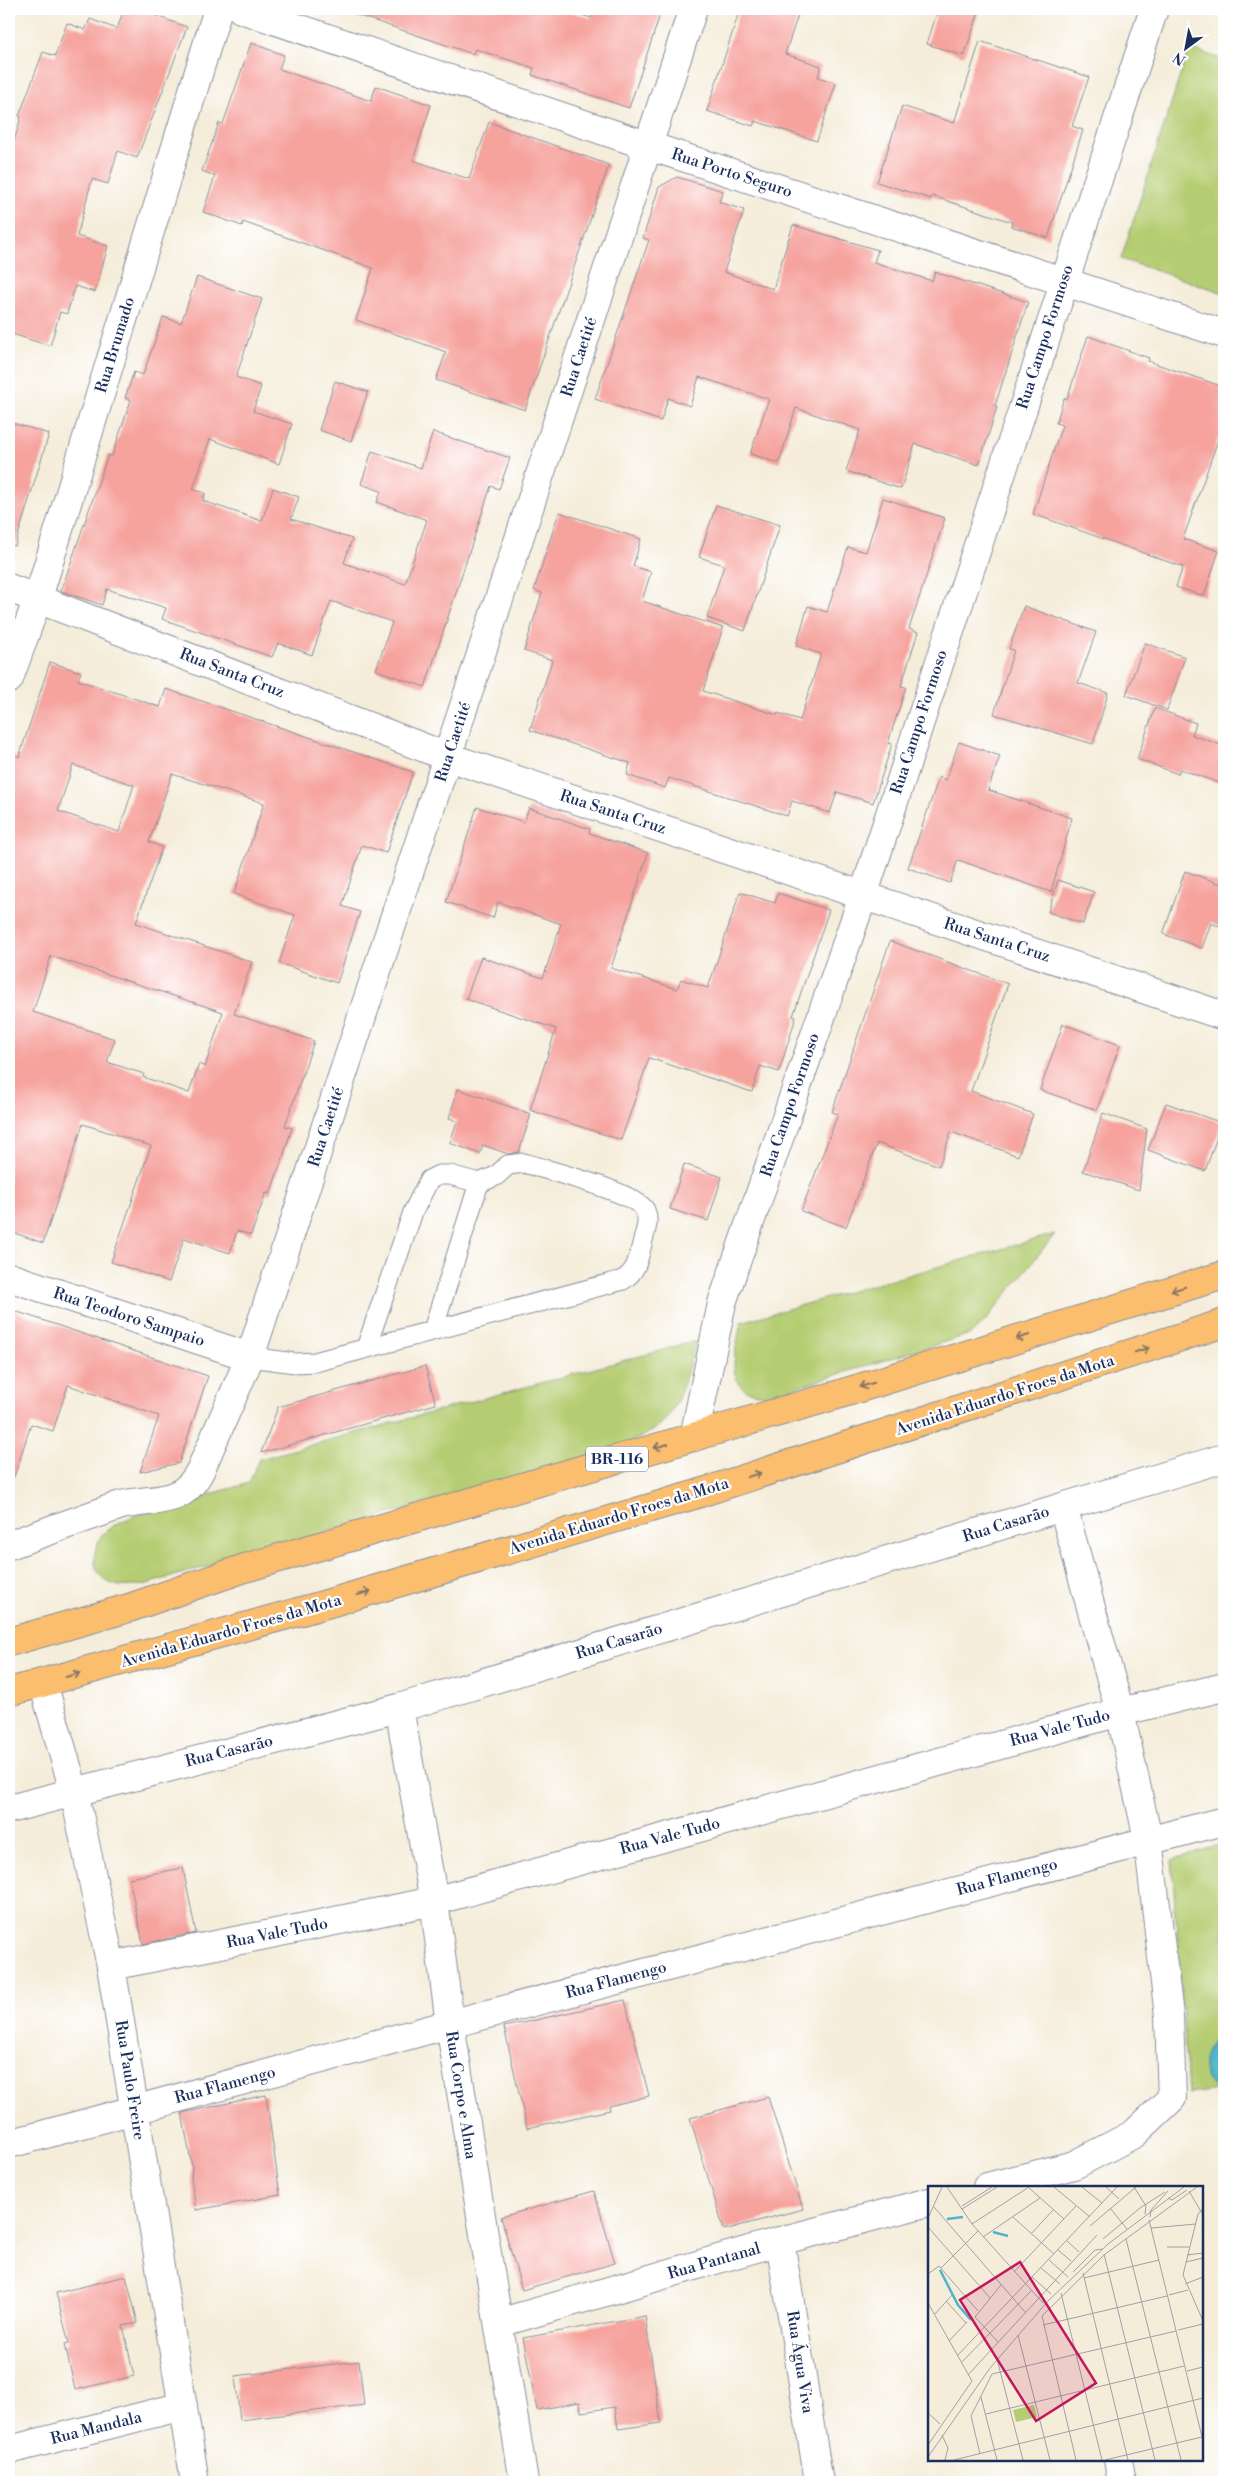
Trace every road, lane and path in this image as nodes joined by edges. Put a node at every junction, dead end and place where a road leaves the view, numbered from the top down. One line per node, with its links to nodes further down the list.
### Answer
1 (218, 9): 9 (street, Rua Brumado)
2 (241, 9): 5 (street, Rua Porto Seguro)
3 (693, 9): 5 (street, Rua Caetité)
4 (1154, 9): 6 (street, Rua Campo Formoso)
5 (649, 146): 6 (street, Rua Porto Seguro); 11 (street, Rua Caetité)
6 (1063, 281): 7 (street, Rua Porto Seguro); 12 (street, Rua Campo Formoso)
7 (1224, 334)
8 (9, 588): 9 (street, Rua Santa Cruz)
9 (38, 598): 10 (street, Rua Brumado); 11 (street, Rua Santa Cruz)
10 (9, 679)
11 (448, 757): 12 (street, Rua Santa Cruz); 20 (street, Rua Caetité)
12 (863, 896): 13 (street, Rua Santa Cruz); 21 (street, Rua Campo Formoso)
13 (1224, 1016)
14 (479, 1183): 18 (lane); 18 (lane); 19 (lane)
15 (1224, 1274): 21 (highway, BR-116, one-way to 21)
16 (9, 1277): 20 (street, Rua Teodoro Sampaio)
17 (1224, 1323): 26 (highway, Avenida Eduardo Froes da Mota, one-way to 17)
18 (433, 1330): 19 (lane)
19 (366, 1348): 20 (lane)
20 (250, 1357): 24 (street, Rua Caetité)
21 (694, 1437): 25 (highway, BR-116, one-way to 25)
22 (1224, 1458): 23 (street, Rua Casarão)
23 (1063, 1507): 29 (street, Rua Casarão); 30 (street)
24 (9, 1545)
25 (9, 1642)
26 (43, 1683): 28 (highway, Avenida Eduardo Froes da Mota); 31 (street, Rua Paulo Freire)
27 (1224, 1687): 30 (street, Rua Vale Tudo)
28 (9, 1692)
29 (399, 1708): 31 (street, Rua Casarão); 35 (street, Rua Corpo e Alma)
30 (1120, 1712): 34 (street); 35 (street, Rua Vale Tudo)
31 (74, 1791): 32 (street, Rua Casarão); 36 (street, Rua Paulo Freire)
32 (9, 1809)
33 (1224, 1821): 34 (street, Rua Flamengo)
34 (1148, 1839): 37 (street, Rua Flamengo); 40 (street)
35 (434, 1901): 36 (street, Rua Vale Tudo); 37 (street, Rua Corpo e Alma)
36 (111, 1966): 38 (street, Rua Paulo Freire)
37 (450, 2024): 38 (street, Rua Flamengo); 44 (street, Rua Corpo e Alma)
38 (135, 2110): 39 (street, Rua Flamengo); 45 (street, Rua Paulo Freire)
39 (9, 2144)
40 (1076, 2176): 41 (street)
41 (995, 2186)
42 (928, 2202): 43 (street, Rua Pantanal)
43 (780, 2241): 44 (street, Rua Pantanal); 50 (street, Rua Água Viva)
44 (499, 2323): 49 (street, Rua Corpo e Alma)
45 (183, 2406): 46 (street, Rua Mandala); 48 (street, Rua Paulo Freire)
46 (9, 2450)
47 (1118, 2461): 51 (street)
48 (195, 2482)
49 (524, 2482)
50 (820, 2482)
51 (1122, 2482)

